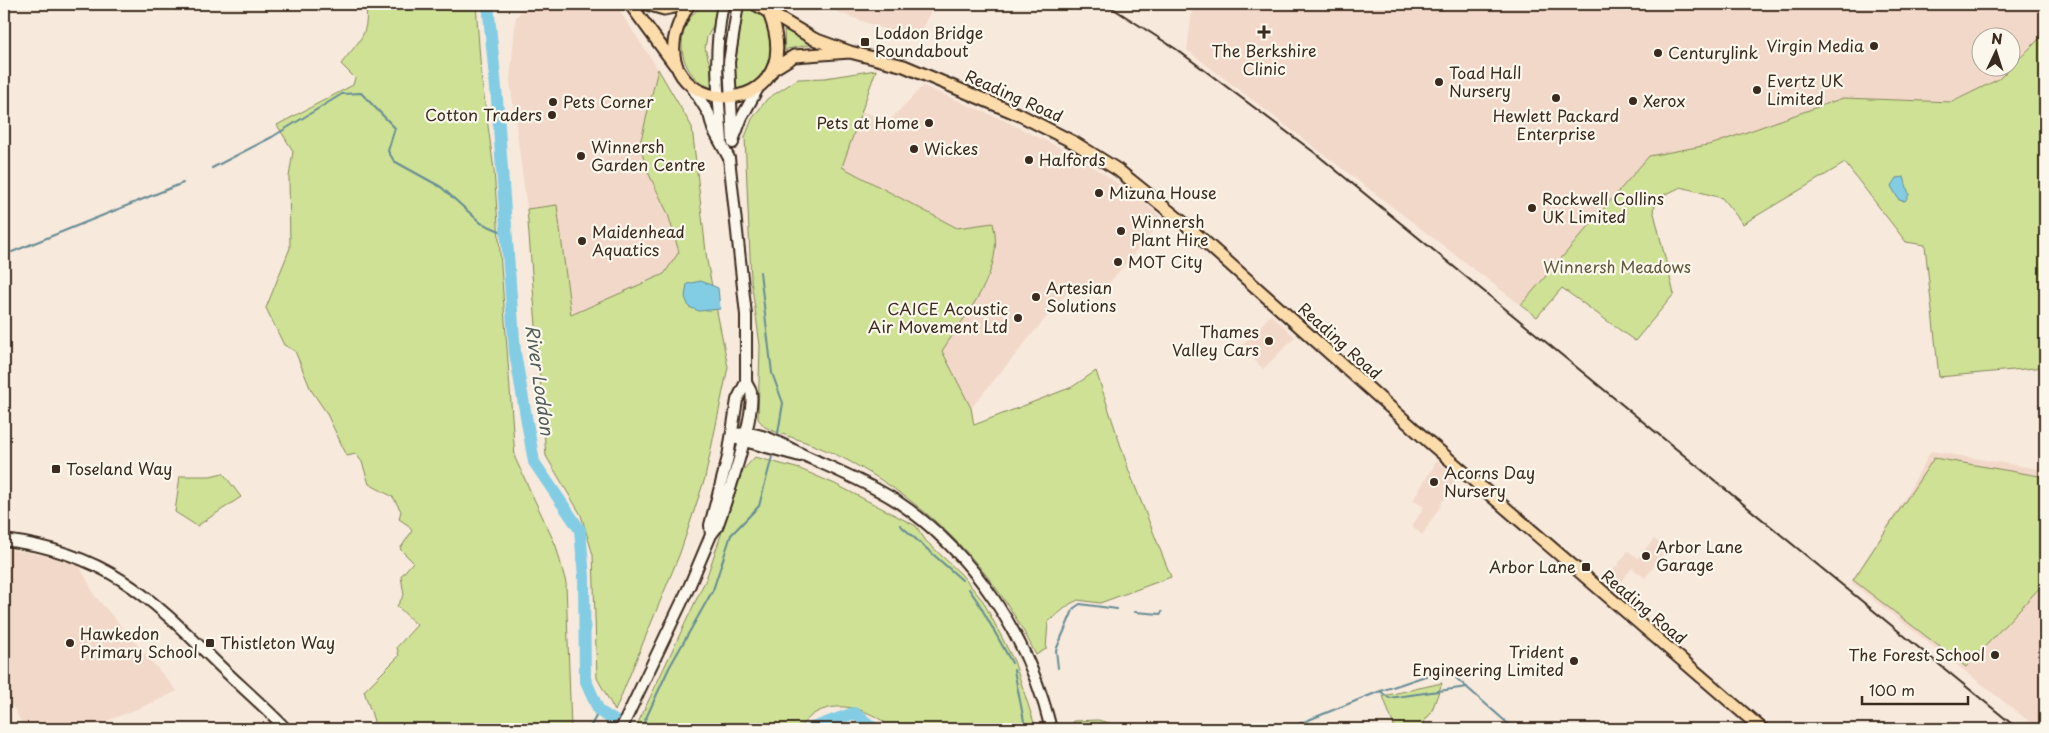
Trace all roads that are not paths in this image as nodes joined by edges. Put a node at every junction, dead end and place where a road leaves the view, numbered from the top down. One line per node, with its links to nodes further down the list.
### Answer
1 (630, 4): 9 (main road)
2 (647, 4): 3 (main road)
3 (688, 4): 9 (main road)
4 (722, 4): 13 (main road)
5 (738, 4): 14 (main road)
6 (755, 4): 7 (main road, Reading Road)
7 (768, 8): 8 (main road, Reading Road); 10 (main road)
8 (850, 52): 10 (main road, Reading Road); 26 (main road, Reading Road)
9 (678, 68): 11 (main road)
10 (772, 70): 12 (main road)
11 (692, 87): 13 (main road); 15 (main road)
12 (758, 88): 14 (main road); 15 (main road)
13 (717, 97): 14 (main road); 15 (main road)
14 (729, 97): 15 (main road)
15 (728, 143): 16 (main road)
16 (746, 382): 17 (main road); 18 (main road)
17 (750, 411): 19 (main road); 20 (main road)
18 (732, 434): 19 (main road); 21 (main road)
19 (744, 438): 20 (main road); 21 (main road)
20 (769, 442): 25 (main road)
21 (711, 535): 24 (main road)
22 (4, 540): 23 (main road)
23 (286, 729)
24 (621, 729)
25 (1051, 729)
26 (1762, 729)

